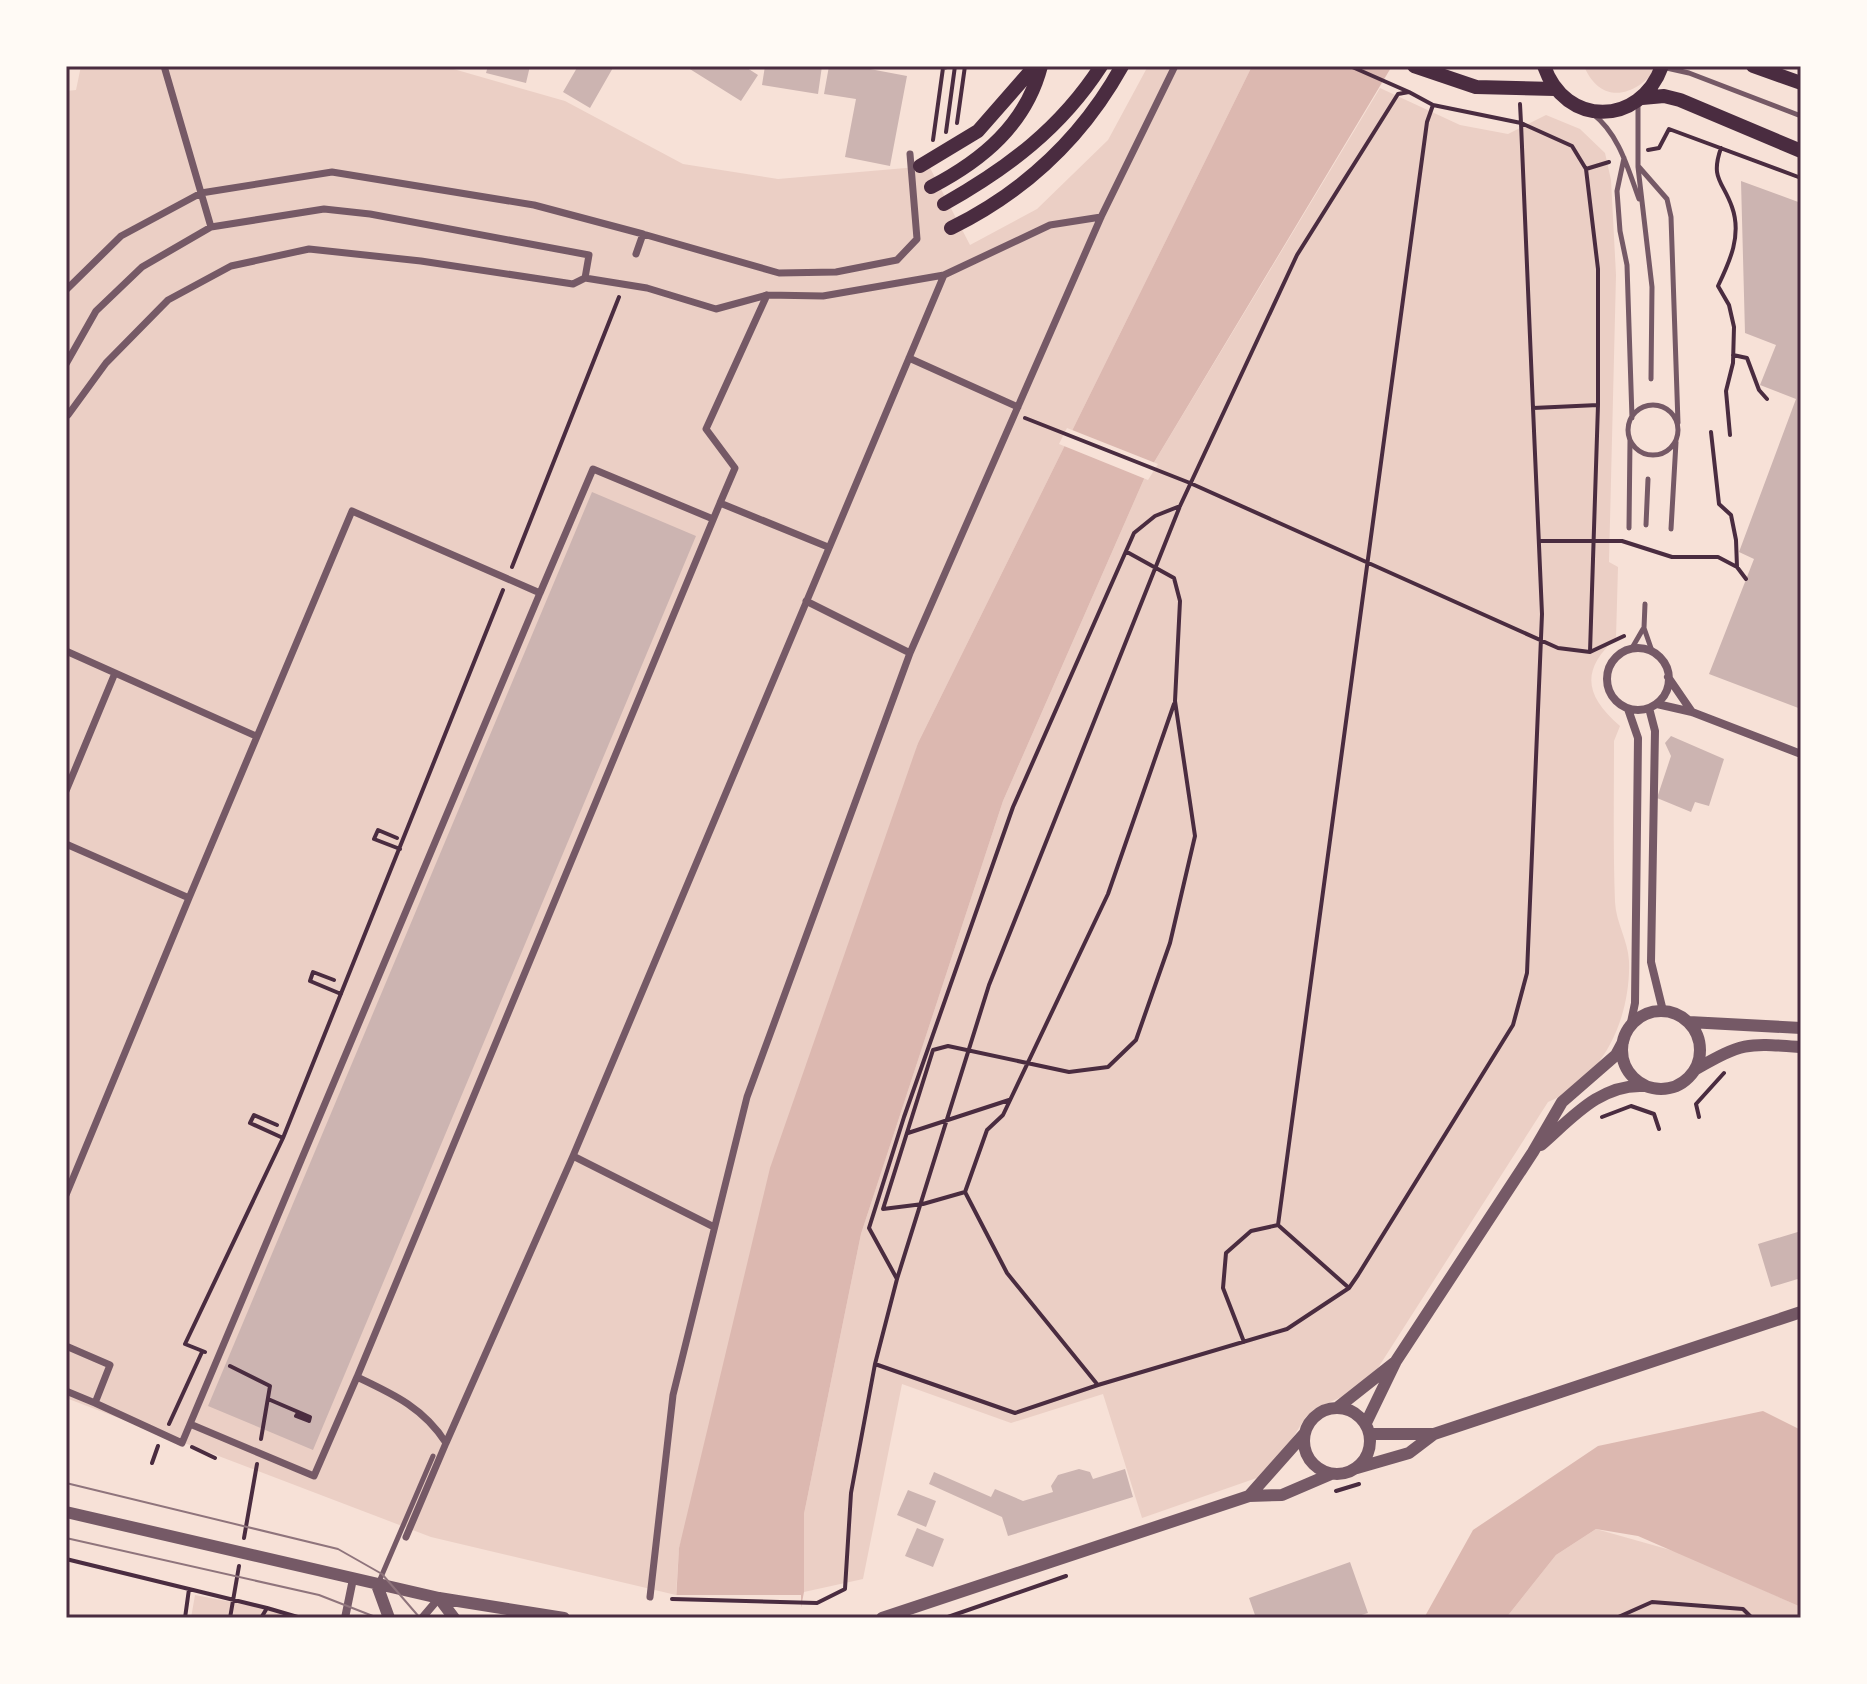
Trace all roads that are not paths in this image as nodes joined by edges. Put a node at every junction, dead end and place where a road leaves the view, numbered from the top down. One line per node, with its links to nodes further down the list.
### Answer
1 (164, 66): 22 (street)
2 (1035, 66): 19 (main road)
3 (1041, 66): 21 (main road)
4 (1101, 66): 23 (main road)
5 (1122, 66): 27 (main road)
6 (1175, 66): 25 (street)
7 (1544, 66): 12 (main road)
8 (1662, 66): 13 (main road); 15 (lane)
9 (1753, 66): 11 (main road)
10 (1417, 67): 12 (main road)
11 (1801, 83)
12 (1555, 89): 14 (main road)
13 (1640, 100): 14 (main road); 16 (main road); 20 (lane)
14 (1586, 109): 18 (lane)
15 (1801, 116)
16 (1801, 151)
17 (910, 154): 28 (street)
18 (1624, 158): 24 (lane); 39 (lane)
19 (920, 166)
20 (1638, 167): 24 (lane); 40 (lane)
21 (931, 187)
22 (201, 193): 26 (street); 28 (street); 32 (street)
23 (944, 204)
24 (1641, 206): 36 (lane)
25 (1101, 217): 30 (street); 37 (street)
26 (211, 227): 31 (street); 35 (street)
27 (951, 228)
28 (643, 234): 29 (street)
29 (636, 254)
30 (944, 275): 33 (street); 34 (street)
31 (585, 278): 33 (street); 38 (street)
32 (66, 290)
33 (767, 295): 44 (street)
34 (909, 358): 37 (street); 49 (street)
35 (66, 364)
36 (1651, 379)
37 (1018, 412): 57 (street)
38 (67, 417)
39 (1632, 418): 40 (lane); 41 (lane)
40 (1678, 423): 42 (lane)
41 (1630, 439): 42 (lane); 47 (lane)
42 (1676, 442): 48 (lane)
43 (1648, 479): 46 (lane)
44 (720, 503): 45 (street); 49 (street)
45 (713, 519): 50 (street); 83 (street)
46 (1646, 525)
47 (1629, 528)
48 (1671, 529)
49 (828, 547): 51 (street)
50 (540, 593): 63 (street); 87 (street)
51 (806, 601): 57 (street); 77 (street)
52 (1645, 604): 53 (lane)
53 (1644, 628): 54 (lane); 56 (lane)
54 (1632, 648): 56 (street); 61 (street)
55 (66, 651): 58 (street)
56 (1652, 651): 59 (street)
57 (910, 653): 79 (street)
58 (115, 673): 63 (street); 65 (street)
59 (1668, 677): 60 (street); 62 (street)
60 (1653, 706): 61 (street); 62 (street); 68 (street)
61 (1628, 709): 70 (street)
62 (1692, 712): 64 (street)
63 (256, 736): 67 (street)
64 (1801, 754)
65 (66, 791)
66 (66, 844): 67 (street)
67 (189, 898): 78 (street)
68 (1663, 1011): 69 (street); 70 (street)
69 (1689, 1022): 71 (street); 74 (street)
70 (1630, 1027): 72 (street)
71 (1801, 1028)
72 (1623, 1042): 75 (street); 76 (street)
73 (1801, 1047): 74 (street)
74 (1696, 1069): 75 (street)
75 (1644, 1086): 76 (street)
76 (1533, 1152): 82 (street)
77 (573, 1156): 79 (street); 91 (street)
78 (66, 1195)
79 (714, 1227): 100 (street)
80 (1801, 1312): 90 (street)
81 (66, 1346): 85 (street)
82 (1396, 1361): 86 (street); 88 (street)
83 (357, 1377): 87 (street); 91 (street)
84 (66, 1391): 85 (street)
85 (95, 1403): 87 (street)
86 (1337, 1408): 88 (street); 89 (street)
87 (190, 1424)
88 (1368, 1429): 90 (street); 93 (street)
89 (1305, 1433): 94 (street); 95 (street)
90 (1434, 1434): 93 (street)
91 (446, 1443): 97 (street)
92 (433, 1456): 99 (lane)
93 (1357, 1468): 94 (street)
94 (1331, 1474): 95 (street)
95 (1249, 1496): 107 (street)
96 (66, 1512): 98 (street)
97 (406, 1537)
98 (353, 1579): 99 (street); 102 (street)
99 (377, 1585): 101 (street); 103 (street)
100 (650, 1597)
101 (439, 1598): 104 (street); 105 (street); 106 (street)
102 (345, 1618)
103 (389, 1618)
104 (422, 1618)
105 (454, 1618)
106 (564, 1618)
107 (882, 1618)

